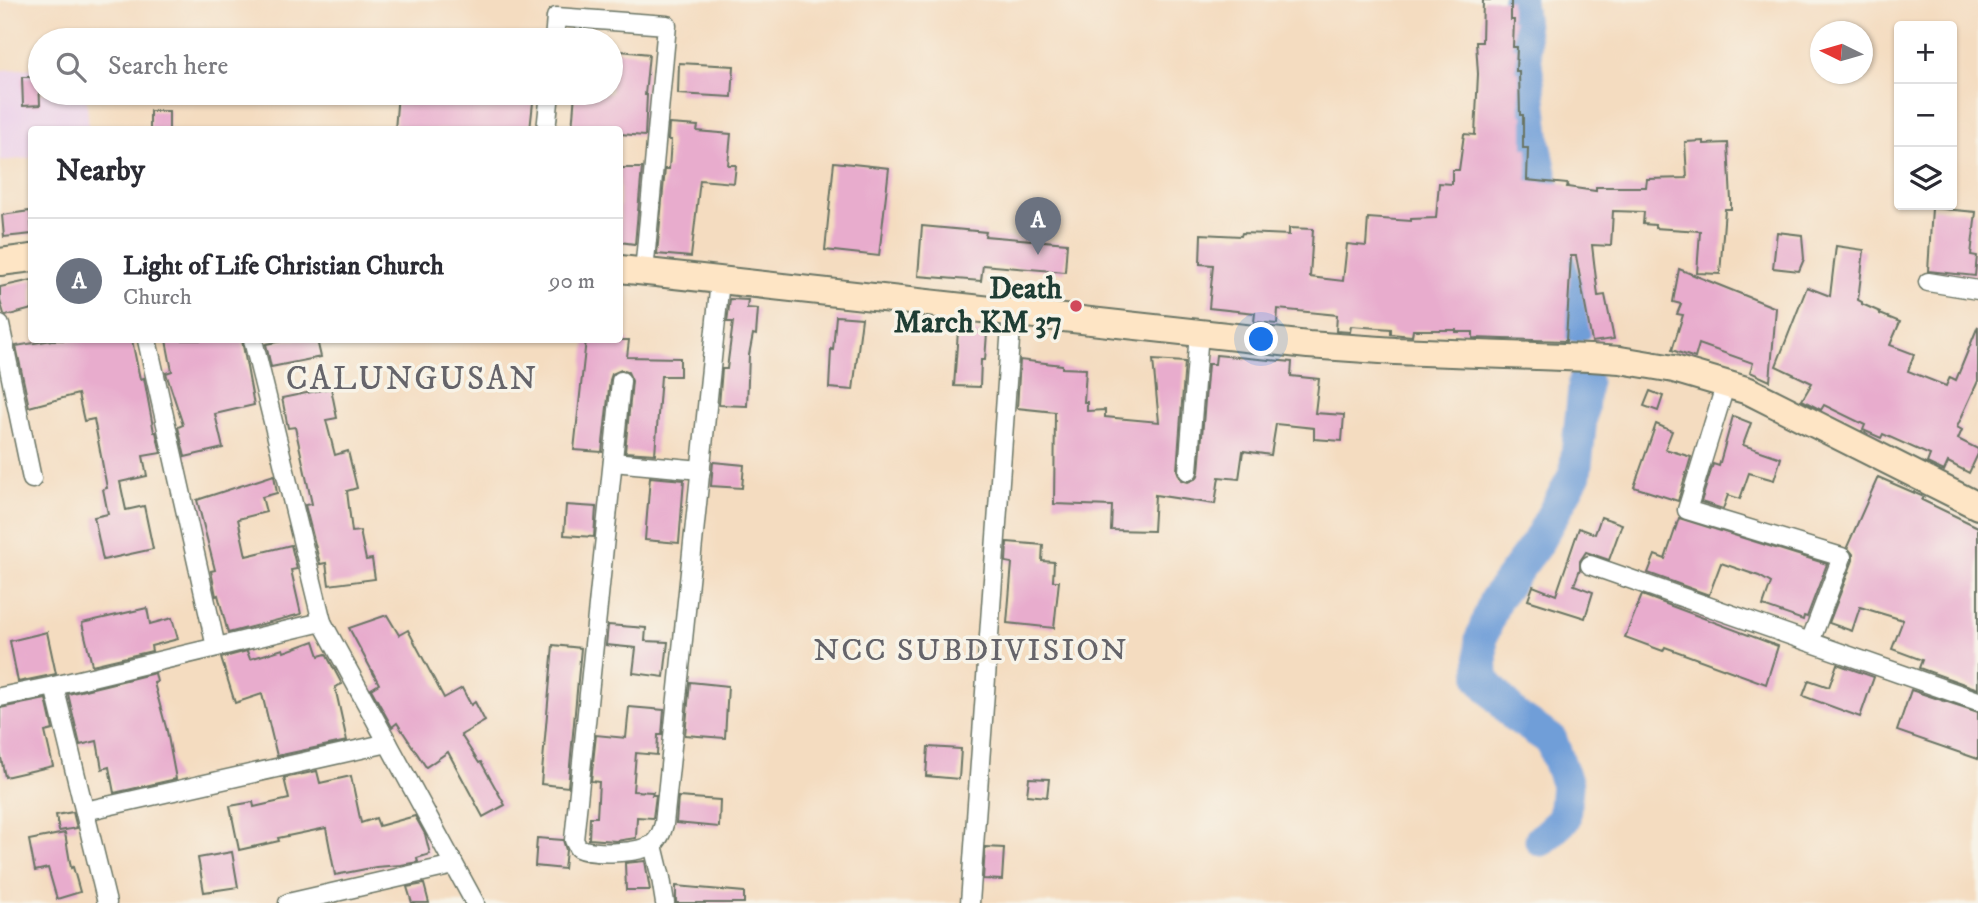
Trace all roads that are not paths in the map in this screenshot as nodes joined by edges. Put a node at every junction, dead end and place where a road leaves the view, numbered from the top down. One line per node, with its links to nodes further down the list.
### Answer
1 (555, 28): 6 (street)
2 (549, 105): 3 (street)
3 (546, 126)
4 (28, 258): 5 (main road)
5 (0, 262)
6 (632, 270): 7 (main road)
7 (720, 281): 10 (main road); 18 (street)
8 (1928, 282): 9 (street)
9 (1978, 290)
10 (1012, 312): 12 (main road); 37 (street)
11 (0, 325): 20 (street)
12 (1199, 333): 16 (main road); 19 (street)
13 (148, 343): 25 (street)
14 (254, 343): 23 (street)
15 (621, 381): 17 (street)
16 (1726, 383): 21 (main road); 24 (street)
17 (613, 462): 18 (street); 31 (street)
18 (701, 470): 31 (street)
19 (1188, 471)
20 (33, 479)
21 (1978, 506)
22 (1590, 565): 24 (street)
23 (322, 622): 25 (street); 29 (street)
24 (1810, 642): 28 (street)
25 (216, 647): 26 (street)
26 (54, 686): 27 (street); 30 (street)
27 (0, 697)
28 (1978, 701)
29 (388, 743): 30 (street); 32 (street)
30 (85, 811): 33 (street)
31 (653, 845): 36 (street)
32 (454, 865): 34 (street); 35 (street)
33 (107, 903)
34 (288, 903)
35 (475, 903)
36 (665, 903)
37 (970, 903)

